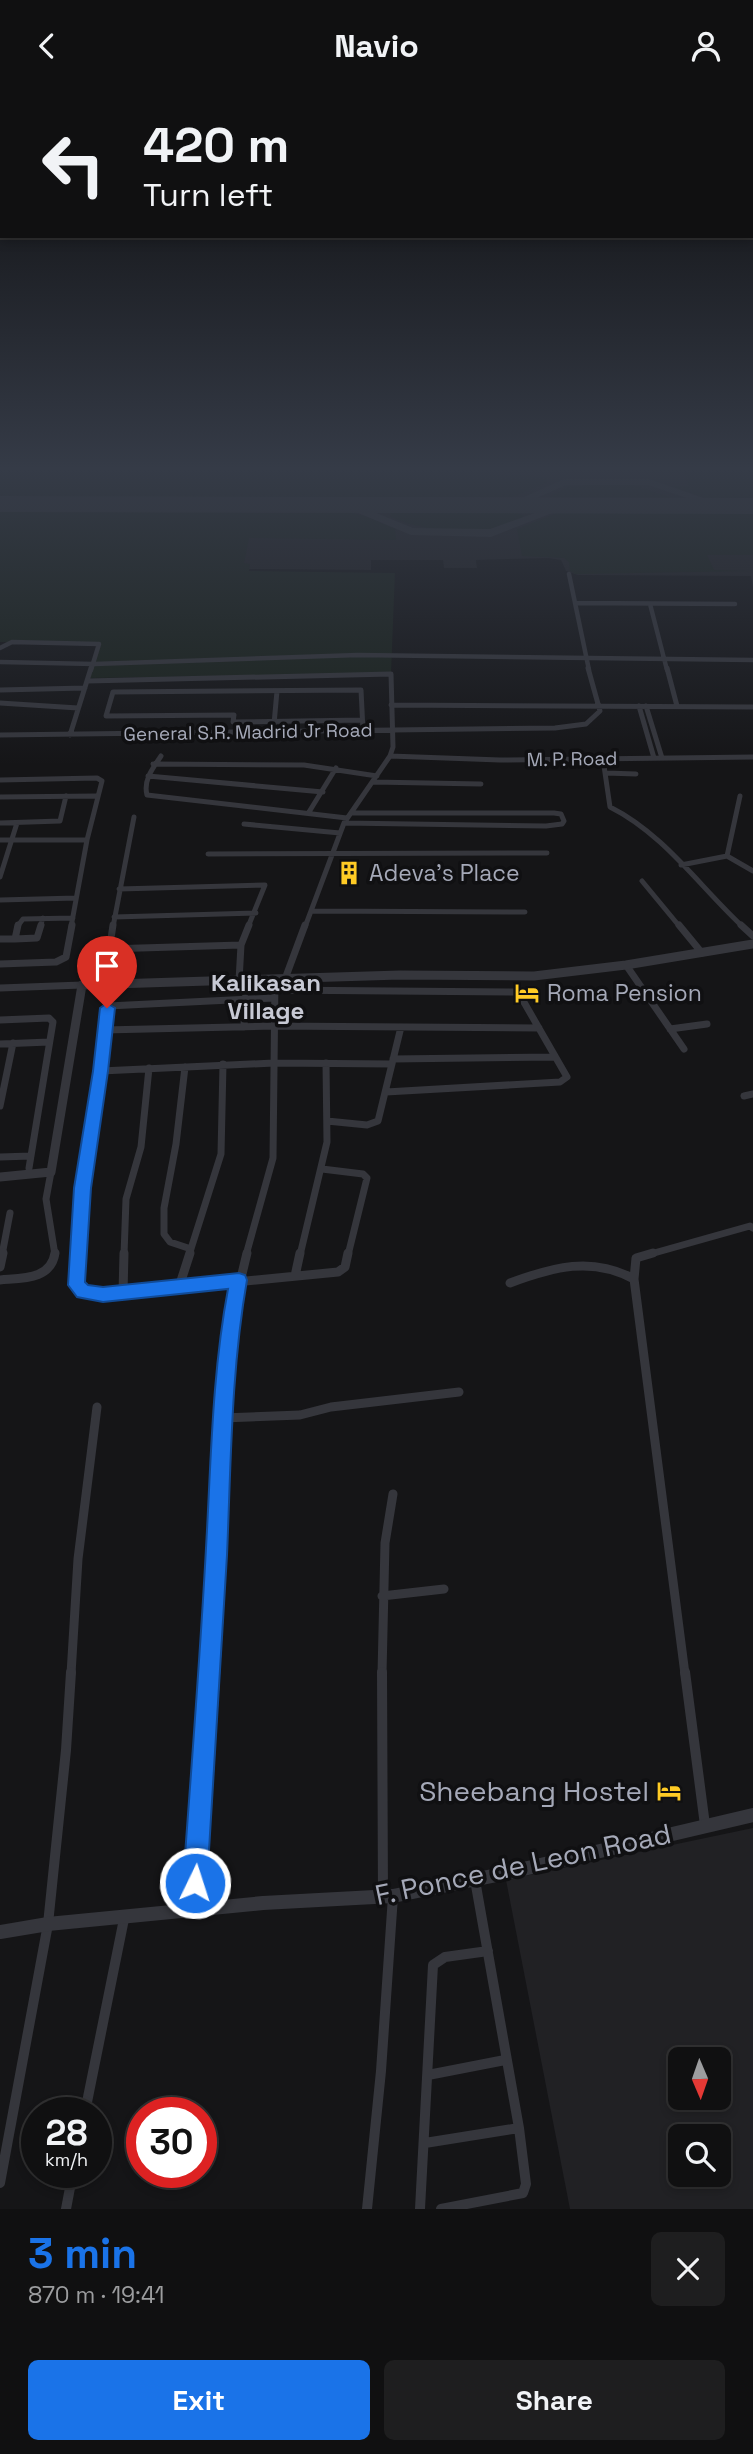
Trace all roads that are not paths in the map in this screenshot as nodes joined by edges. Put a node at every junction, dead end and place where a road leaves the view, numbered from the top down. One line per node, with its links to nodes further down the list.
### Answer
1 (569, 574): 2 (street)
2 (575, 603): 3 (street); 6 (street)
3 (650, 604): 4 (street); 7 (street)
4 (735, 604)
5 (0, 648): 10 (street)
6 (586, 660): 7 (street); 10 (street); 17 (street)
7 (665, 660): 8 (street); 19 (street)
8 (753, 660)
9 (0, 662): 10 (street)
10 (94, 664): 11 (street)
11 (87, 681): 12 (street); 16 (street)
12 (85, 688): 13 (street); 21 (street)
13 (0, 690)
14 (277, 691): 22 (street); 23 (street); 23 (street)
15 (0, 703): 21 (street)
16 (391, 705): 17 (street); 24 (street)
17 (597, 705): 18 (street); 24 (street)
18 (643, 706): 19 (street); 31 (street); 32 (street)
19 (677, 706): 20 (street)
20 (753, 707)
21 (78, 708): 26 (street)
22 (362, 720): 23 (street); 25 (street)
23 (274, 723)
24 (391, 729): 25 (street, General S.R. Madrid Jr Road); 29 (street, General S.R. Madrid Jr Road)
25 (363, 730): 26 (street, General S.R. Madrid Jr Road)
26 (70, 735): 27 (street, General S.R. Madrid Jr Road)
27 (0, 736)
28 (161, 756): 34 (street)
29 (390, 756): 33 (street, M. P. Road); 39 (street, General S.R. Madrid Jr Road)
30 (753, 757): 32 (street, M. P. Road)
31 (654, 758): 32 (street, M. P. Road); 33 (street, M. P. Road)
32 (662, 758)
33 (603, 759): 36 (street)
34 (153, 765): 35 (street); 38 (street)
35 (336, 768): 39 (street); 42 (street)
36 (606, 773): 37 (street); 64 (street)
37 (636, 774)
38 (148, 776): 42 (street); 47 (street)
39 (375, 779): 41 (street); 50 (street, General S.R. Madrid Jr Road)
40 (0, 780): 44 (street)
41 (481, 784)
42 (323, 792): 47 (street)
43 (66, 796): 44 (street); 46 (street); 52 (street)
44 (96, 796): 56 (street)
45 (740, 796): 62 (street)
46 (0, 797)
47 (309, 812): 50 (street)
48 (462, 813): 50 (street); 54 (street); 54 (street)
49 (134, 817): 68 (street)
50 (347, 818): 54 (street); 55 (street, General S.R. Madrid Jr Road)
51 (0, 823): 52 (street)
52 (17, 823): 58 (street)
53 (244, 824): 55 (street)
54 (463, 826)
55 (340, 833): 61 (street, General S.R. Madrid Jr Road)
56 (87, 839): 58 (street); 69 (street)
57 (0, 840): 58 (street)
58 (12, 840): 63 (street)
59 (547, 853): 61 (street)
60 (208, 854): 61 (street)
61 (332, 855): 71 (street, General S.R. Madrid Jr Road)
62 (727, 856): 64 (street); 65 (street)
63 (3, 861): 66 (street)
64 (681, 865): 77 (street)
65 (753, 871)
66 (0, 877)
67 (642, 881): 83 (street)
68 (119, 889): 73 (street); 74 (street)
69 (76, 898): 70 (street); 76 (street)
70 (0, 900)
71 (312, 911): 72 (street); 87 (street, General S.R. Madrid Jr Road)
72 (525, 912)
73 (256, 913): 74 (street); 81 (street)
74 (114, 917): 82 (street)
75 (43, 918): 76 (street); 79 (street); 79 (street)
76 (73, 918): 84 (street)
77 (753, 936)
78 (0, 939): 79 (street)
79 (15, 939)
80 (753, 944): 83 (street)
81 (241, 945): 82 (street); 88 (street)
82 (107, 949): 90 (street)
83 (702, 953): 85 (street)
84 (0, 964)
85 (626, 965): 87 (street); 101 (street)
86 (275, 979): 87 (street); 88 (street); 92 (street)
87 (285, 979)
88 (239, 981): 90 (street)
89 (82, 985): 90 (street); 91 (street); 123 (street)
90 (104, 986)
91 (0, 988)
92 (273, 994): 93 (street); 96 (street); 99 (street)
93 (245, 998): 97 (street); 100 (street)
94 (0, 1020): 102 (street)
95 (706, 1024): 101 (street)
96 (274, 1026): 97 (street); 98 (street); 108 (street)
97 (244, 1027): 100 (street)
98 (401, 1027): 99 (street); 107 (street)
99 (539, 1028): 106 (street)
100 (104, 1030): 113 (street)
101 (670, 1030): 105 (street)
102 (49, 1042): 103 (street); 119 (street)
103 (13, 1043): 104 (street); 117 (street)
104 (0, 1044)
105 (684, 1049)
106 (555, 1057): 107 (street); 114 (street)
107 (393, 1062): 109 (street); 114 (street)
108 (274, 1063): 109 (street); 110 (street); 132 (street)
109 (326, 1063): 118 (street)
110 (223, 1064): 111 (street); 127 (street)
111 (185, 1067): 112 (street); 127 (street)
112 (149, 1068): 113 (street); 135 (street)
113 (101, 1071): 135 (street)
114 (386, 1092): 118 (street)
115 (753, 1094): 116 (street)
116 (744, 1096)
117 (0, 1106)
118 (327, 1121): 122 (street)
119 (31, 1156): 120 (street); 121 (street)
120 (0, 1157)
121 (29, 1168)
122 (322, 1169): 129 (street); 129 (street)
123 (51, 1172): 124 (street); 131 (street)
124 (0, 1177)
125 (10, 1213): 128 (street)
126 (753, 1228): 130 (street)
127 (191, 1249): 134 (street)
128 (0, 1267)
129 (295, 1276): 132 (street)
130 (634, 1279): 133 (street); 143 (street)
131 (0, 1280)
132 (239, 1280): 134 (street); 138 (street)
133 (510, 1283)
134 (179, 1287): 135 (street)
135 (123, 1293)
136 (459, 1392): 138 (street)
137 (97, 1408): 148 (street)
138 (223, 1418): 146 (street)
139 (393, 1494): 141 (street)
140 (444, 1589): 141 (street)
141 (382, 1596): 145 (street)
142 (753, 1815): 143 (street, F. Ponce de Leon Road)
143 (705, 1825): 144 (street, F. Ponce de Leon Road)
144 (474, 1879): 145 (street, F. Ponce de Leon Road); 150 (street)
145 (388, 1896): 146 (street, F. Ponce de Leon Road); 159 (street)
146 (193, 1910): 147 (street, F. Ponce de Leon Road)
147 (124, 1919): 148 (street, F. Ponce de Leon Road); 153 (street)
148 (48, 1924): 149 (street, F. Ponce de Leon Road); 156 (street)
149 (0, 1932)
150 (488, 1951): 151 (street); 152 (street)
151 (505, 2060): 152 (street); 154 (street)
152 (428, 2075): 155 (street)
153 (88, 2097)
154 (519, 2128): 155 (street); 161 (street)
155 (425, 2143): 160 (street)
156 (0, 2183)
157 (71, 2188): 158 (street)
158 (66, 2209)
159 (367, 2209)
160 (419, 2209)
161 (441, 2209)

